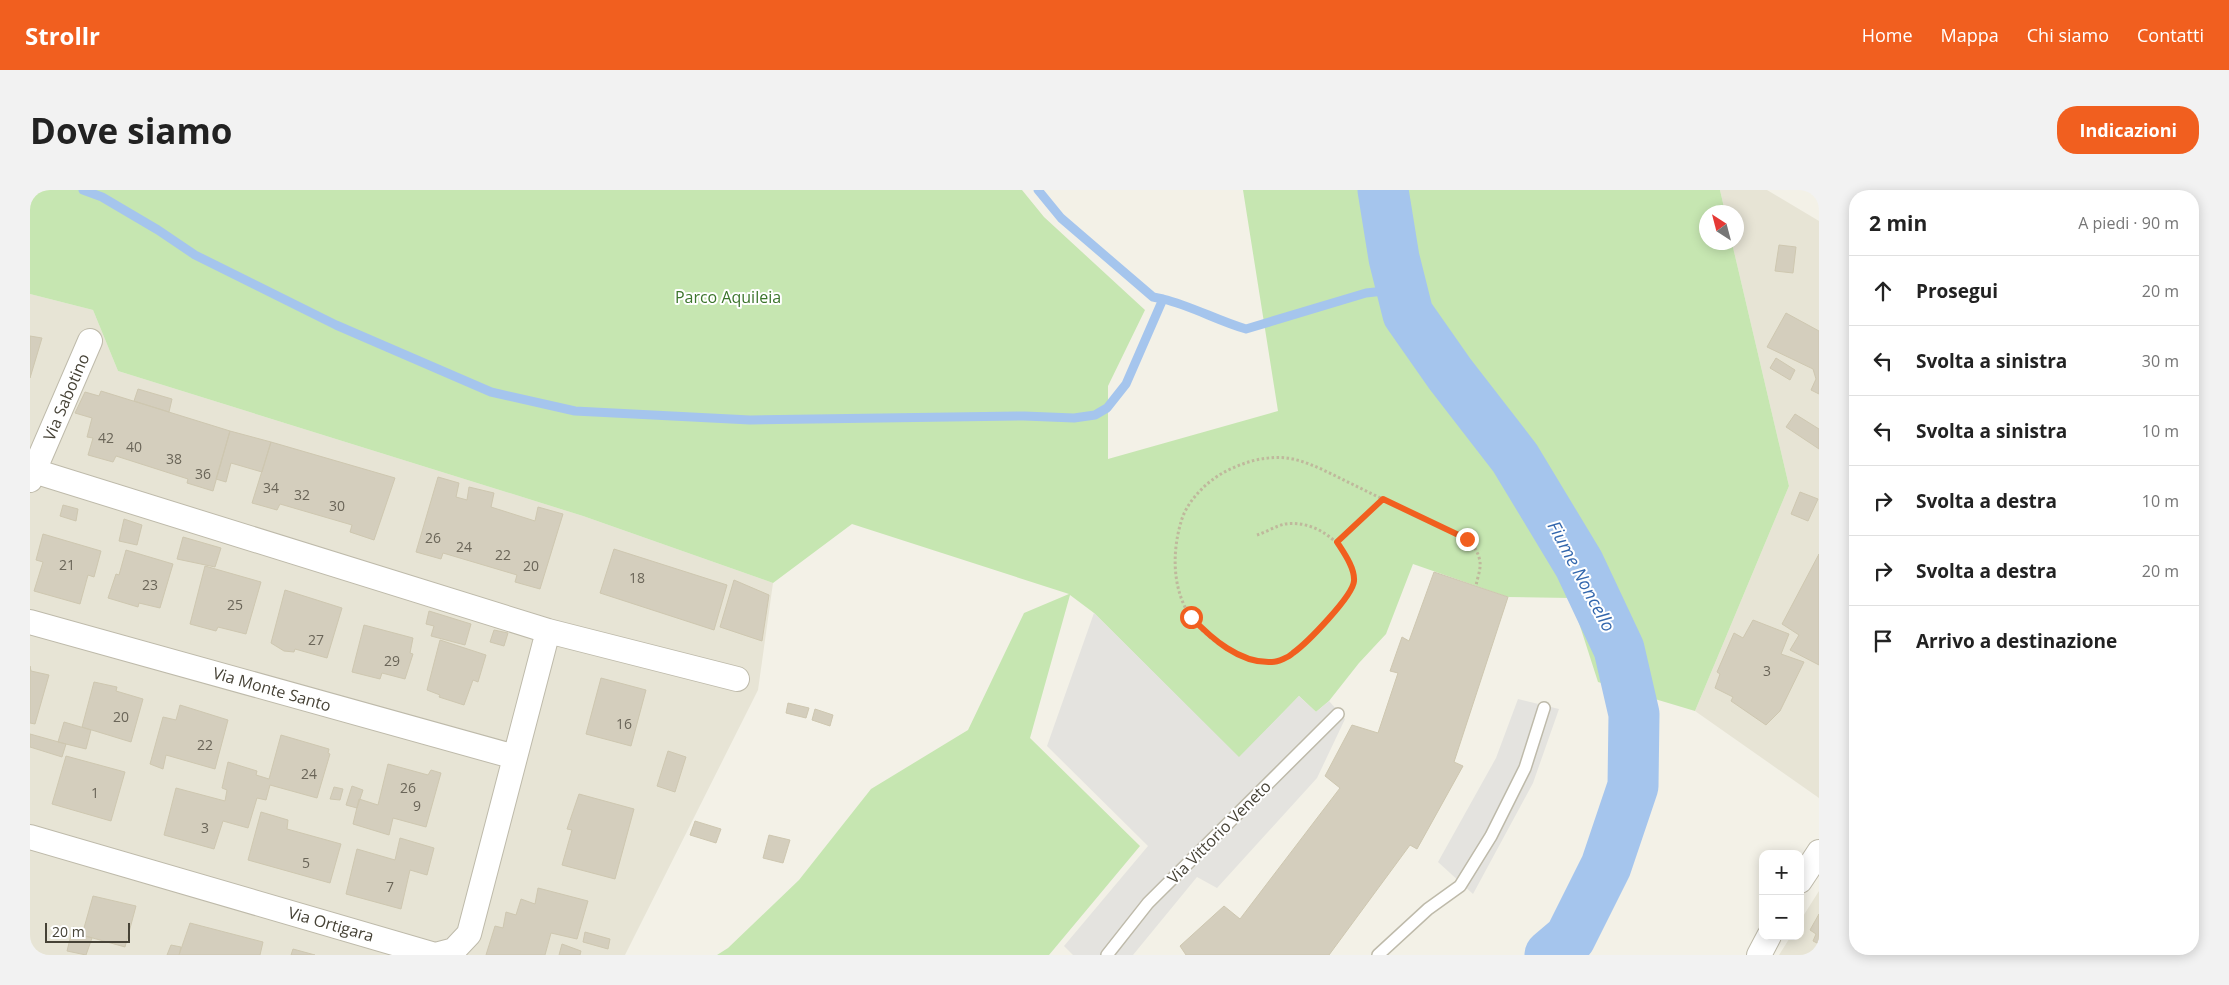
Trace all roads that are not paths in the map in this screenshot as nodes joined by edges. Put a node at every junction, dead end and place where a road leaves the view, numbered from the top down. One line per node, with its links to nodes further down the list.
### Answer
1 (90, 341): 2 (street, Via Sabotino)
2 (32, 475): 4 (street)
3 (30, 622): 8 (street, Via Monte Santo)
4 (548, 630): 5 (street); 8 (street, Via Ortigara)
5 (737, 678)
6 (1544, 708): 14 (lane)
7 (1338, 714): 13 (lane, Via Vittorio Veneto)
8 (515, 757): 9 (street, Via Ortigara)
9 (30, 837)
10 (1819, 852): 11 (street)
11 (1804, 875)
12 (1767, 940): 15 (street)
13 (1107, 955)
14 (1378, 955)
15 (1759, 955)

